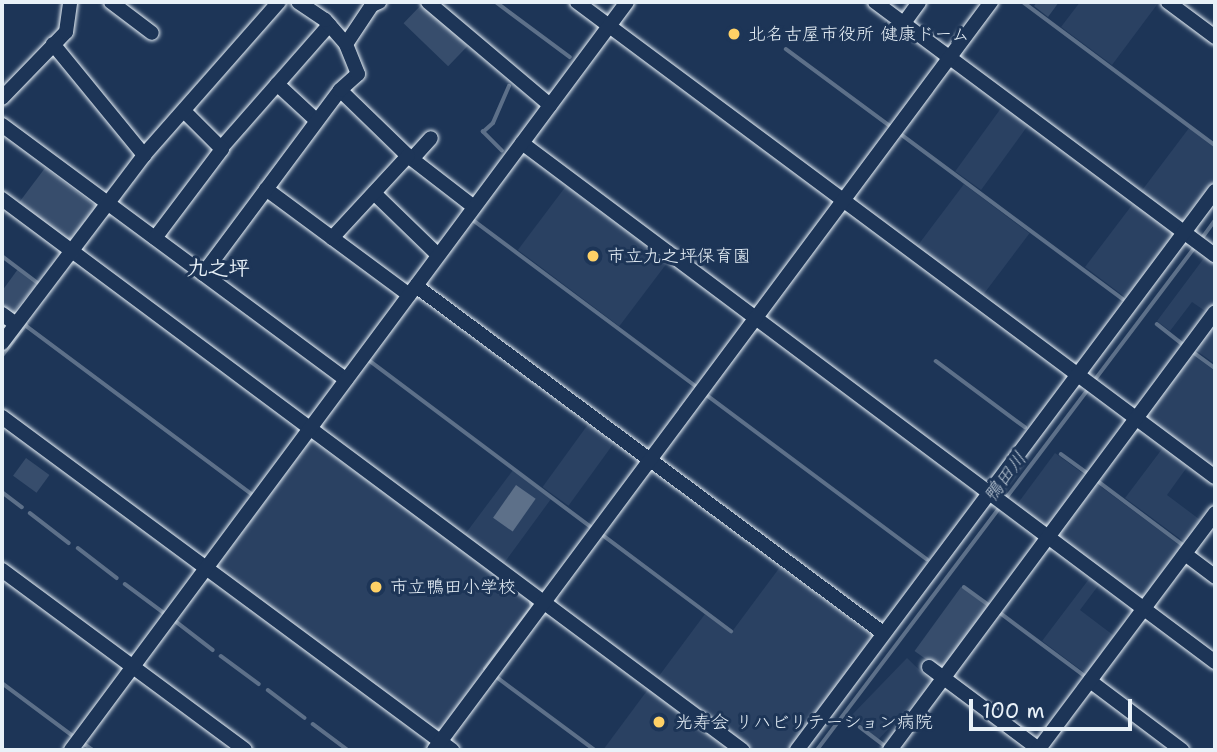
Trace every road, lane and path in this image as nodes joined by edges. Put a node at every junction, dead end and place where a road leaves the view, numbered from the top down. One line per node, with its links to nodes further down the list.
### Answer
1 (70, 2): 18 (street)
2 (111, 2): 16 (street)
3 (279, 2): 25 (street)
4 (299, 2): 14 (street)
5 (379, 2): 19 (street)
6 (428, 2): 24 (street)
7 (577, 2): 15 (street)
8 (627, 2): 15 (street)
9 (875, 2): 13 (street)
10 (919, 2): 13 (street)
11 (991, 2): 20 (street)
12 (1168, 2): 17 (street)
13 (904, 23): 20 (street)
14 (329, 24): 19 (street); 21 (street)
15 (608, 26): 24 (street); 36 (street)
16 (152, 33)
17 (1215, 37)
18 (53, 44): 23 (street); 31 (street)
19 (346, 44): 22 (street)
20 (949, 57): 36 (street); 40 (street)
21 (277, 84): 26 (street); 30 (street)
22 (340, 90): 26 (street); 32 (street)
23 (2, 98)
24 (550, 105): 29 (street)
25 (185, 112): 30 (street); 31 (street)
26 (317, 121): 33 (street)
27 (2, 125): 38 (street)
28 (431, 138): 32 (street)
29 (522, 143): 39 (street); 50 (street)
30 (221, 148): 41 (street)
31 (144, 155): 38 (street)
32 (410, 157): 35 (street); 39 (street)
33 (266, 189): 42 (street); 46 (street)
34 (1215, 191): 40 (street)
35 (374, 193): 42 (street); 45 (street)
36 (842, 198): 50 (street); 53 (street)
37 (2, 199): 43 (street)
38 (106, 202): 41 (street); 43 (street)
39 (474, 207): 45 (street)
40 (1187, 234): 44 (street); 53 (street)
41 (155, 238): 46 (street)
42 (332, 239): 47 (street)
43 (71, 250): 51 (street); 57 (street)
44 (1210, 251)
45 (439, 255): 47 (street)
46 (203, 274): 54 (street)
47 (412, 291): 54 (street); 58 (street)
48 (1215, 312): 56 (street)
49 (2, 314): 51 (street)
50 (756, 318): 58 (street); 60 (street)
51 (16, 324): 52 (street)
52 (2, 343)
53 (1079, 375): 56 (street); 60 (street)
54 (346, 380): 57 (street)
55 (2, 417): 64 (street)
56 (1136, 418): 59 (street); 62 (street)
57 (310, 429): 64 (street); 67 (street)
58 (652, 461): 67 (street); 69 (street)
59 (1215, 477)
60 (990, 494): 62 (street); 69 (street)
61 (1215, 513): 63 (street)
62 (1049, 536): 68 (street); 73 (street)
63 (1185, 554): 66 (street); 68 (street)
64 (206, 569): 71 (street); 75 (street)
65 (2, 570): 71 (street)
66 (1215, 577)
67 (544, 603): 75 (street); 78 (street)
68 (1144, 608): 70 (street); 74 (street)
69 (883, 633): 79 (street)
70 (1215, 662)
71 (133, 667): 76 (street); 77 (street)
72 (929, 667): 73 (street)
73 (944, 678): 80 (street); 81 (street)
74 (1090, 681): 81 (street); 82 (street)
75 (442, 747)
76 (71, 750)
77 (245, 750)
78 (742, 750)
79 (797, 750)
80 (890, 750)
81 (1039, 750)
82 (1182, 750)

